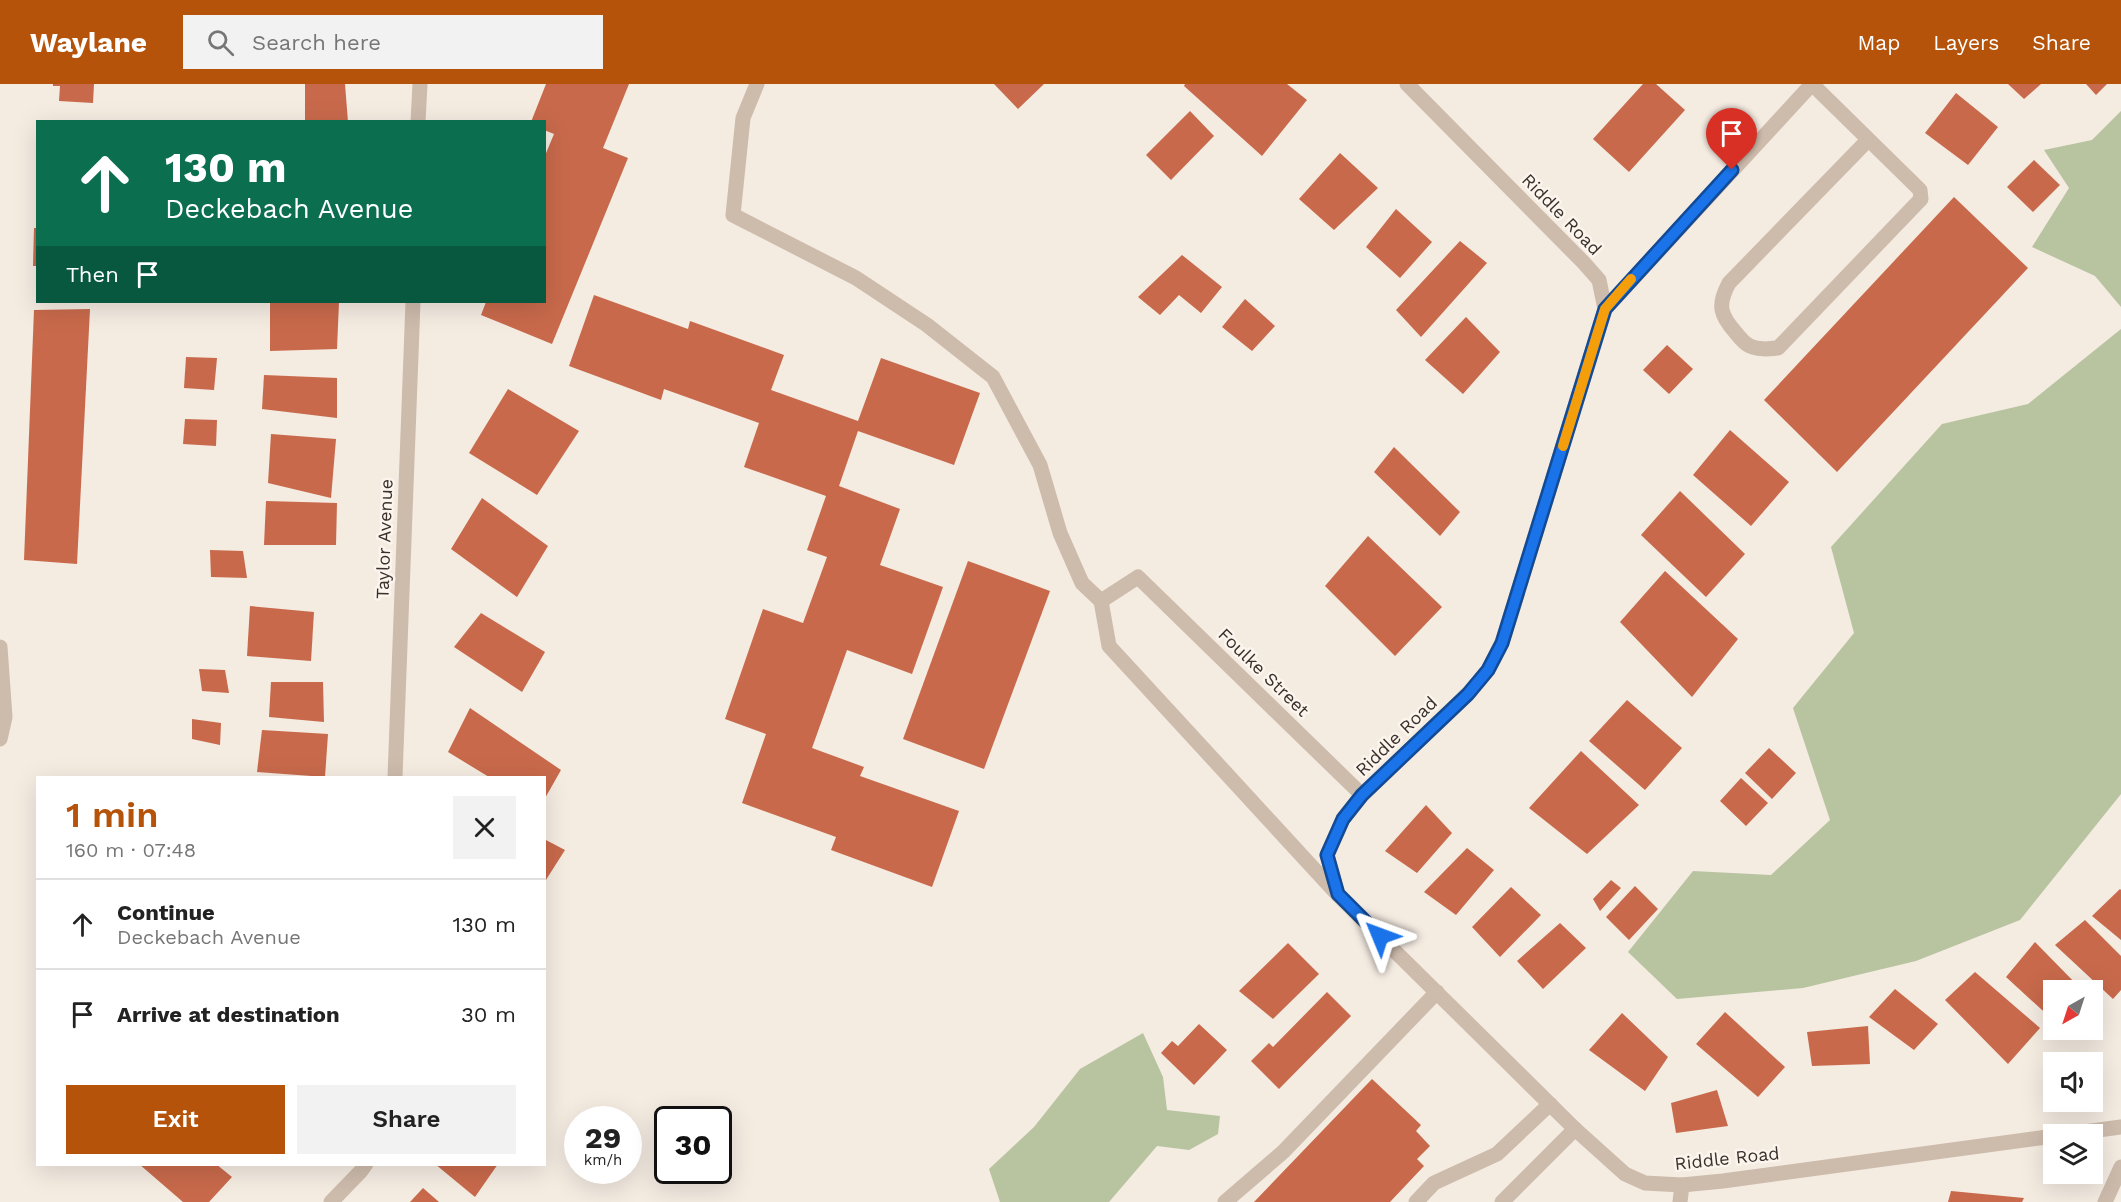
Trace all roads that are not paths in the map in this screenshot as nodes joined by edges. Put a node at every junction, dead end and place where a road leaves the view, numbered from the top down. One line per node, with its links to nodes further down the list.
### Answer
1 (420, 84): 5 (street)
2 (757, 84): 9 (street)
3 (1407, 84): 8 (street, Riddle Road)
4 (1812, 84): 6 (street); 8 (street)
5 (418, 120)
6 (1868, 140): 6 (street)
7 (412, 303): 12 (street, Taylor Avenue)
8 (1605, 309): 13 (street, Riddle Road)
9 (1101, 601): 13 (street, Foulke Street); 14 (street)
10 (0, 647): 11 (street)
11 (0, 739)
12 (395, 776)
13 (1362, 795): 14 (street, Riddle Road)
14 (1338, 894): 15 (street, Riddle Road)
15 (1437, 992): 16 (street, Riddle Road); 25 (street)
16 (1550, 1104): 18 (street, Riddle Road); 26 (street)
17 (2121, 1127): 19 (street)
18 (1575, 1129): 23 (street, Riddle Road); 27 (street)
19 (2103, 1129)
20 (2043, 1137): 23 (street, Riddle Road)
21 (365, 1166): 24 (street)
22 (2121, 1167): 29 (street)
23 (1682, 1185): 28 (street)
24 (331, 1202)
25 (1225, 1202)
26 (1416, 1202)
27 (1502, 1202)
28 (1680, 1202)
29 (2105, 1202)

